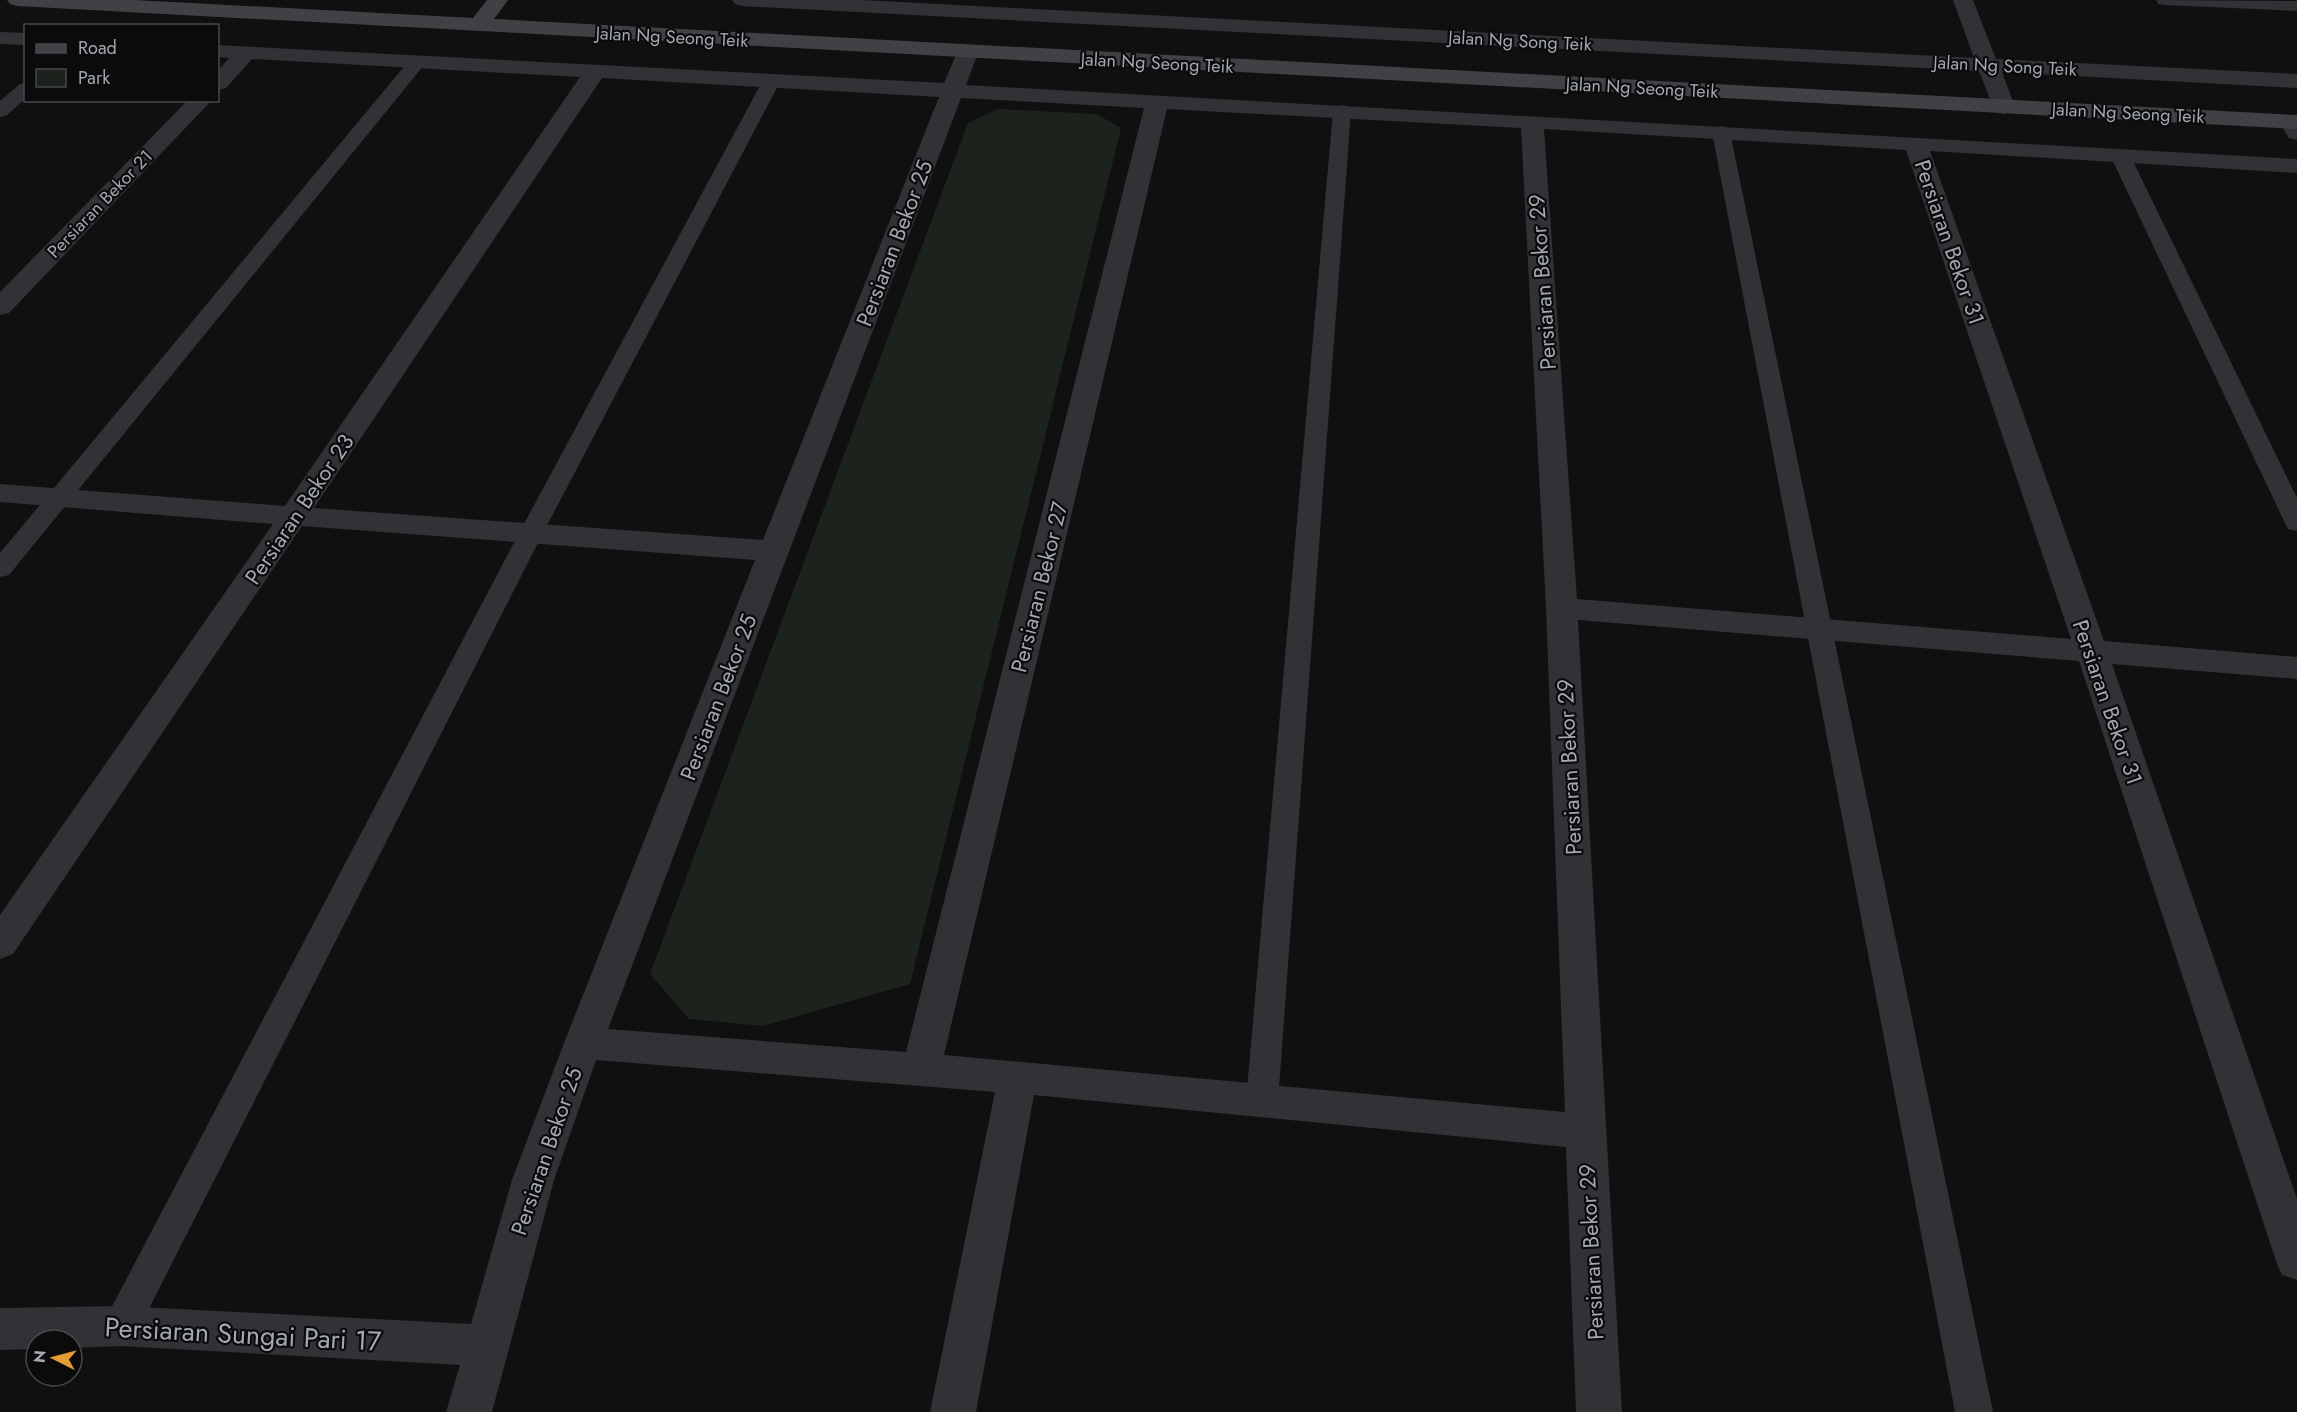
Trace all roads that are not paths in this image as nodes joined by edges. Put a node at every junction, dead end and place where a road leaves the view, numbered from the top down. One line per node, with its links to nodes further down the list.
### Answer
1 (17, 0): 6 (main road, Jalan Ng Seong Teik)
2 (498, 0): 9 (main road)
3 (742, 0): 7 (street, Jalan Ng Song Teik)
4 (1963, 0): 16 (street)
5 (2164, 0): 8 (lane)
6 (73, 1): 9 (main road, Jalan Ng Seong Teik)
7 (916, 4): 16 (street, Jalan Ng Song Teik)
8 (2297, 6)
9 (478, 26): 14 (main road, Jalan Ng Seong Teik)
10 (0, 38): 11 (street)
11 (24, 39)
12 (219, 51): 13 (street, Jalan Ng Seong Teik)
13 (248, 52): 15 (street, Jalan Ng Seong Teik); 20 (street)
14 (967, 53): 22 (street, Persiaran Bekor 25); 25 (main road, Jalan Ng Seong Teik)
15 (418, 61): 17 (street, Jalan Ng Seong Teik); 36 (lane)
16 (1988, 66): 19 (street, Jalan Ng Song Teik); 25 (street)
17 (595, 72): 18 (street, Jalan Ng Seong Teik); 37 (street, Persiaran Bekor 23)
18 (772, 80): 22 (street, Jalan Ng Seong Teik); 39 (lane)
19 (2297, 81)
20 (219, 82)
21 (24, 90): 26 (lane)
22 (952, 91): 24 (street, Jalan Ng Seong Teik); 40 (street, Persiaran Bekor 25)
23 (199, 102): 34 (street, Persiaran Bekor 21)
24 (1157, 102): 27 (street, Jalan Ng Seong Teik); 48 (street, Persiaran Bekor 27)
25 (2004, 107): 29 (main road, Jalan Ng Seong Teik)
26 (0, 111)
27 (1342, 111): 28 (street, Jalan Ng Seong Teik); 50 (lane)
28 (1532, 122): 30 (street, Jalan Ng Seong Teik); 42 (street, Persiaran Bekor 29)
29 (2295, 126)
30 (1721, 132): 31 (street, Jalan Ng Seong Teik); 43 (lane)
31 (1916, 144): 32 (street, Jalan Ng Seong Teik); 44 (street, Persiaran Bekor 31)
32 (2120, 155): 33 (street, Jalan Ng Seong Teik); 38 (lane)
33 (2297, 166)
34 (0, 307)
35 (0, 494): 36 (street)
36 (59, 498): 37 (street); 41 (lane)
37 (293, 517): 39 (street); 46 (street, Persiaran Bekor 23)
38 (2297, 523)
39 (530, 535): 40 (street); 53 (lane)
40 (775, 551): 47 (street, Persiaran Bekor 25)
41 (0, 570)
42 (1562, 608): 43 (street); 51 (street, Persiaran Bekor 29)
43 (1820, 631): 44 (street); 59 (lane)
44 (2092, 651): 45 (street); 52 (street, Persiaran Bekor 31)
45 (2297, 668)
46 (0, 944)
47 (583, 1043): 48 (street); 55 (street, Persiaran Bekor 25)
48 (921, 1071): 49 (street)
49 (1018, 1077): 50 (street); 57 (street)
50 (1262, 1101): 51 (street)
51 (1585, 1131): 58 (street, Persiaran Bekor 29)
52 (2297, 1261)
53 (121, 1326): 54 (street, Persiaran Sungai Pari 17); 55 (street, Persiaran Sungai Pari 17)
54 (0, 1329)
55 (486, 1346): 56 (street, Persiaran Bekor 25)
56 (469, 1412)
57 (954, 1412)
58 (1599, 1412)
59 (1974, 1412)

